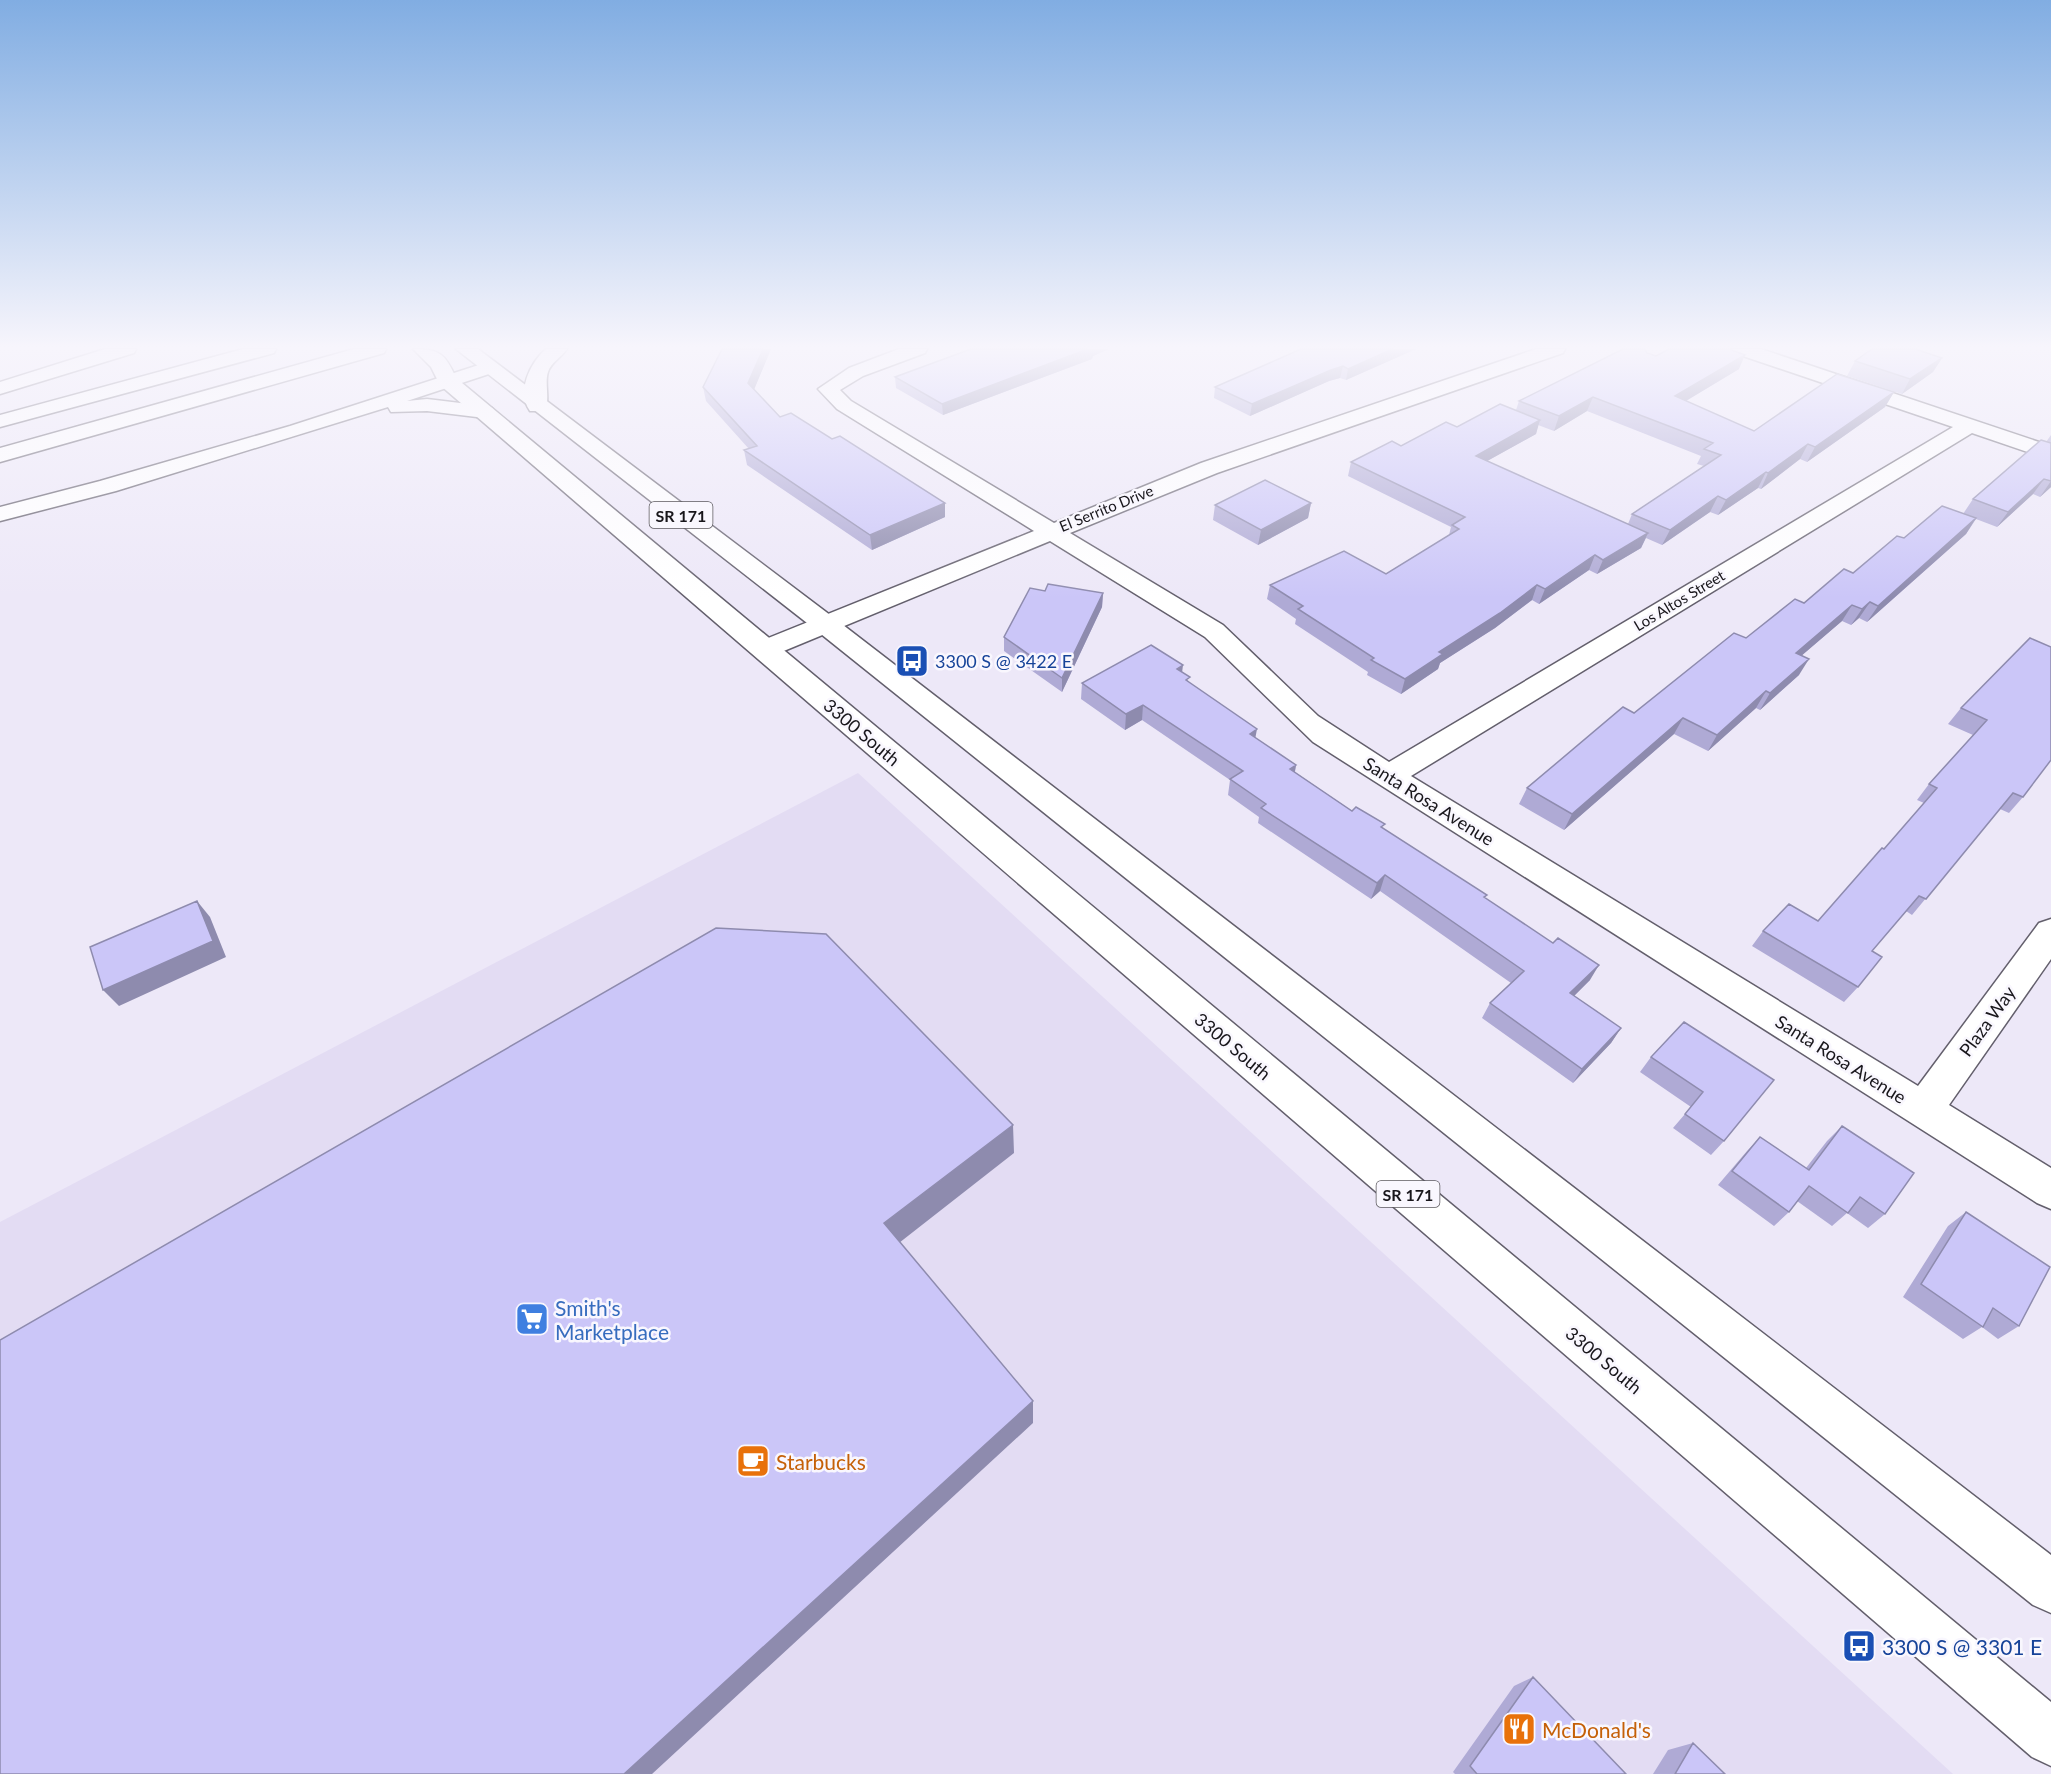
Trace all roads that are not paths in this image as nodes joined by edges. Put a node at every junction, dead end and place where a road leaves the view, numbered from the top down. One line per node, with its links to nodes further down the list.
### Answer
1 (83, 432): 10 (main road)
2 (291, 432): 11 (main road)
3 (508, 432): 14 (main road, 3300 South / SR 171)
4 (571, 432): 13 (main road, SR 171)
5 (888, 432): 12 (main road, Santa Rosa Avenue)
6 (1315, 432): 12 (main road, El Serrito Drive)
7 (1959, 432): 15 (main road, Los Altos Street)
8 (1987, 432): 9 (main road)
9 (2051, 453)
10 (0, 455)
11 (0, 514)
12 (1050, 531): 13 (main road, El Serrito Drive); 15 (main road, Santa Rosa Avenue)
13 (825, 624): 14 (main road, El Serrito Drive); 19 (main road, SR 171)
14 (765, 649): 20 (main road, 3300 South / SR 171)
15 (1388, 776): 17 (main road, Santa Rosa Avenue)
16 (2051, 932): 17 (main road, Plaza Way)
17 (1923, 1110): 18 (main road, Santa Rosa Avenue)
18 (2051, 1190)
19 (2051, 1587)
20 (2051, 1738)

